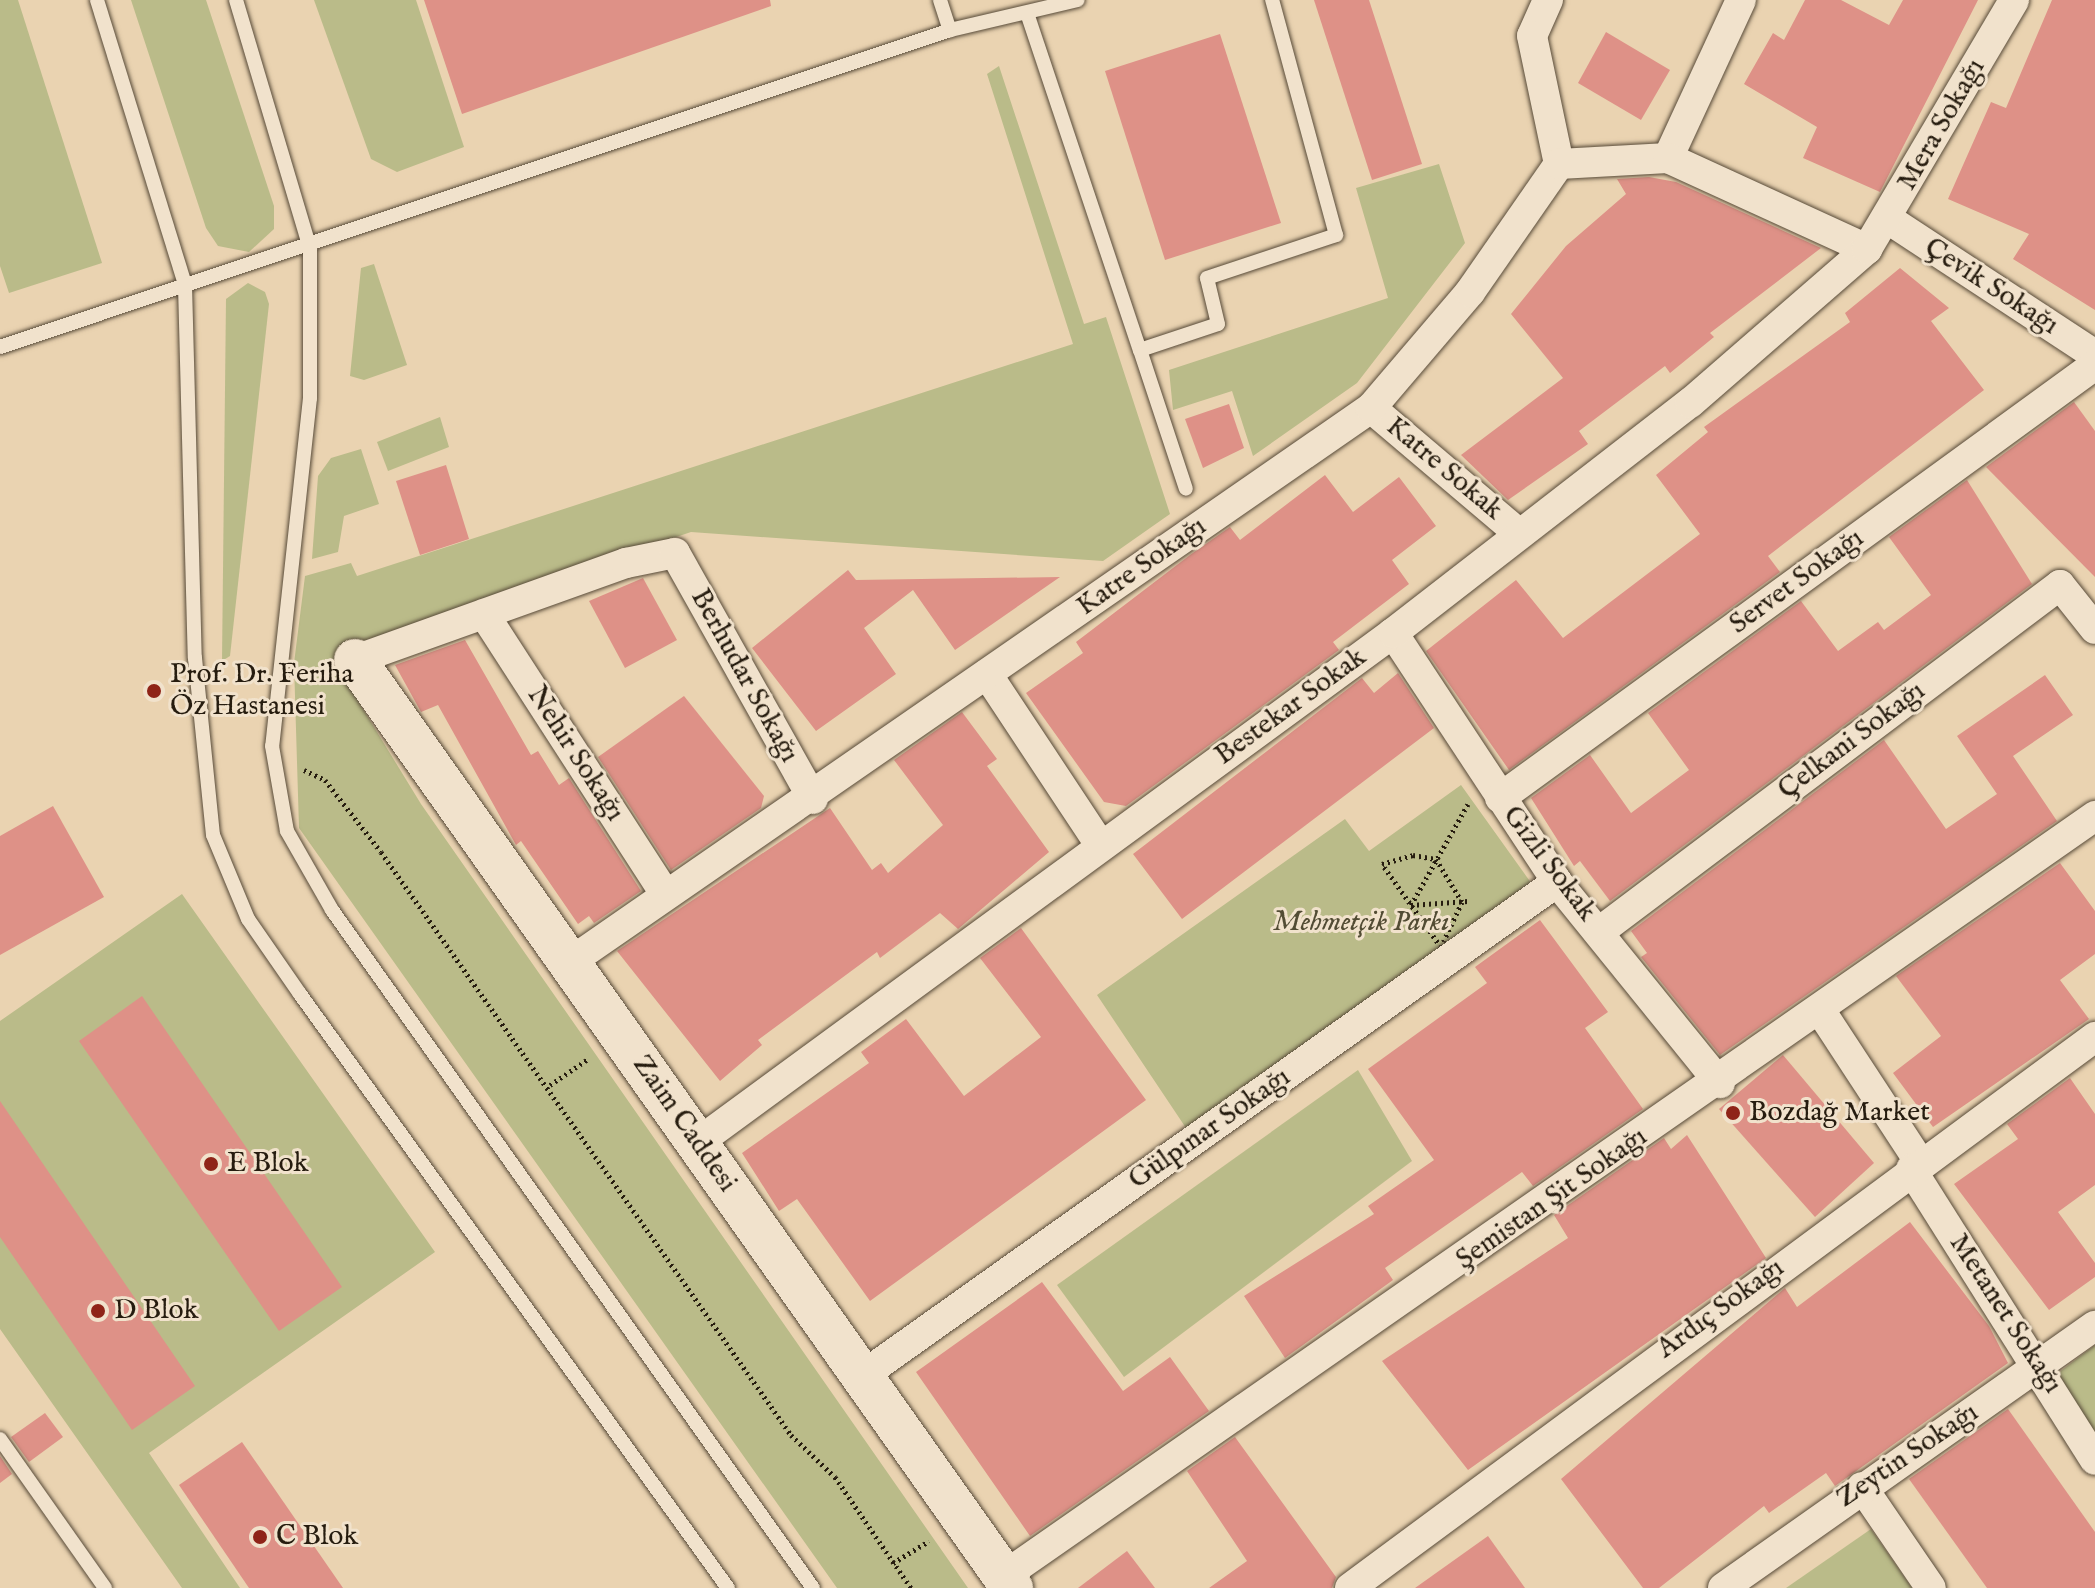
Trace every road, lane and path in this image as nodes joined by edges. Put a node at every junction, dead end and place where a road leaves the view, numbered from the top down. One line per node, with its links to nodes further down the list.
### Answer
1 (97, 0): 16 (lane)
2 (236, 0): 14 (lane)
3 (940, 0): 10 (lane)
4 (1078, 0): 9 (lane)
5 (1272, 0): 18 (lane)
6 (1548, 0): 12 (street)
7 (1741, 0): 11 (street)
8 (2014, 0): 13 (street, Mera Sokağı)
9 (1027, 13): 10 (lane); 18 (lane)
10 (950, 30): 14 (lane)
11 (1668, 158): 12 (street); 15 (street)
12 (1559, 164): 21 (street, Katre Sokağı)
13 (1888, 219): 15 (street, Mera Sokağı); 19 (street, Çevik Sokağı)
14 (310, 248): 16 (lane); 29 (lane)
15 (1867, 249): 23 (street, Bestekar Sokak)
16 (185, 285): 17 (lane); 55 (lane)
17 (0, 347)
18 (1140, 350): 22 (lane)
19 (2095, 355)
20 (2095, 365): 30 (street, Servet Sokağı)
21 (1371, 408): 23 (street, Katre Sokak); 28 (street, Katre Sokağı)
22 (1186, 489)
23 (1516, 531): 26 (street, Bestekar Sokak)
24 (484, 614): 27 (street); 31 (street, Berhudar Sokağı); 36 (street, Nehir Sokağı)
25 (2095, 629): 40 (street, Çelkani Sokağı)
26 (1393, 633): 30 (street, Gizli Sokak); 33 (street, Bestekar Sokak)
27 (355, 660): 41 (street, Zaim Caddesi)
28 (987, 674): 31 (street, Katre Sokağı); 33 (street)
29 (272, 746): 56 (lane); 57 (path)
30 (1496, 792): 34 (path); 35 (street, Gizli Sokak)
31 (813, 799): 36 (street, Katre Sokağı)
32 (2095, 816): 42 (street, Şemistan Şit Sokağı)
33 (1101, 846): 45 (street, Bestekar Sokak)
34 (1436, 859): 37 (path); 39 (path); 39 (path)
35 (1557, 882): 38 (street, Gülpınar Sokağı); 40 (street, Gizli Sokak)
36 (665, 894): 41 (street, Katre Sokağı)
37 (1462, 902): 38 (path); 39 (path); 39 (path)
38 (1526, 904): 49 (street, Gülpınar Sokağı)
39 (1411, 905)
40 (1599, 932): 44 (street, Gizli Sokak)
41 (570, 962): 45 (street, Zaim Caddesi)
42 (1822, 1013): 44 (street, Şemistan Şit Sokağı); 46 (street, Metanet Sokağı)
43 (2095, 1037): 46 (street, Ardıç Sokağı)
44 (1720, 1083): 53 (street, Şemistan Şit Sokağı)
45 (697, 1143): 49 (street, Zaim Caddesi)
46 (1915, 1166): 48 (street, Metanet Sokağı); 58 (street, Ardıç Sokağı)
47 (2095, 1326): 48 (street, Zeytin Sokağı)
48 (2041, 1366): 51 (street, Metanet Sokağı); 52 (street, Zeytin Sokağı)
49 (862, 1376): 53 (street, Zaim Caddesi)
50 (0, 1439): 54 (lane)
51 (2095, 1460)
52 (1862, 1487): 59 (street, Zeytin Sokağı); 60 (street)
53 (1008, 1582)
54 (105, 1588)
55 (728, 1588)
56 (813, 1588)
57 (911, 1588)
58 (1350, 1588)
59 (1723, 1588)
60 (1931, 1588)

